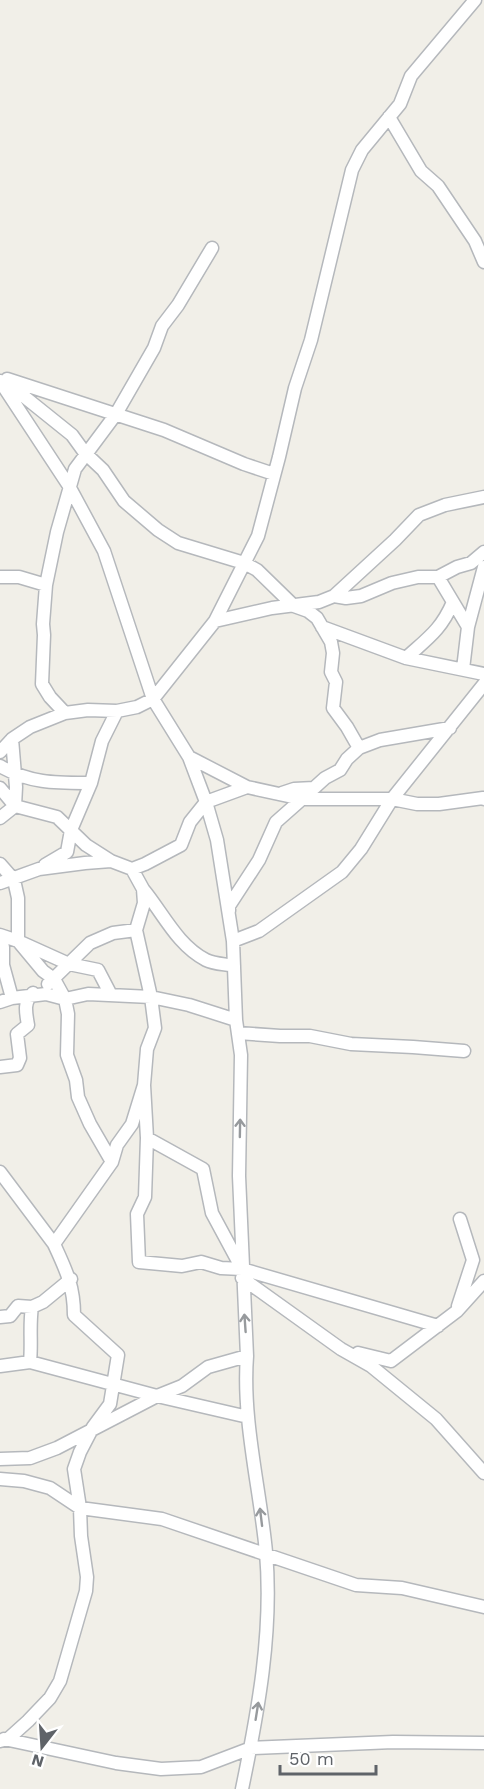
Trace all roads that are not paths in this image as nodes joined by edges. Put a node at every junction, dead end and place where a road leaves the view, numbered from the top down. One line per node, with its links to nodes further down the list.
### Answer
1 (475, 0): 2 (street)
2 (389, 117): 4 (street); 8 (street)
3 (212, 248): 6 (street)
4 (484, 262)
5 (0, 378): 6 (street); 7 (street); 9 (street)
6 (116, 414): 7 (street); 8 (street)
7 (85, 453): 9 (street); 12 (street)
8 (274, 474): 12 (street)
9 (69, 486): 16 (street); 27 (street)
10 (484, 497): 17 (street)
11 (484, 552): 15 (street)
12 (244, 563): 19 (street); 20 (street)
13 (484, 567): 22 (street)
14 (0, 577): 16 (street)
15 (438, 577): 17 (street); 18 (street)
16 (46, 585): 29 (street)
17 (334, 596): 19 (street)
18 (453, 602): 22 (street); 23 (street)
19 (294, 606): 20 (street); 21 (street)
20 (215, 621): 27 (street)
21 (321, 626): 23 (street); 32 (street)
22 (468, 627): 24 (street)
23 (406, 658): 24 (street)
24 (463, 669): 25 (street)
25 (484, 674)
26 (484, 684): 30 (street)
27 (153, 699): 28 (street); 34 (street)
28 (117, 711): 29 (street); 37 (street)
29 (65, 713): 31 (street)
30 (450, 728): 32 (street); 42 (street)
31 (12, 740): 33 (street); 36 (street)
32 (358, 748): 40 (street)
33 (0, 752)
34 (189, 757): 38 (street); 44 (street)
35 (0, 766): 36 (street)
36 (14, 774): 37 (street); 45 (street)
37 (91, 783): 47 (street)
38 (247, 787): 40 (street); 44 (street)
39 (0, 788): 45 (street)
40 (282, 793): 41 (street)
41 (302, 799): 42 (street); 55 (street)
42 (392, 799): 43 (street); 59 (street)
43 (484, 799)
44 (206, 802): 51 (street); 55 (street)
45 (15, 806): 46 (street); 47 (street)
46 (0, 818)
47 (71, 830): 48 (street); 50 (street)
48 (111, 861): 50 (street); 51 (street)
49 (0, 864): 52 (street)
50 (39, 868): 52 (street)
51 (132, 868): 54 (street)
52 (14, 880): 53 (street); 58 (street)
53 (0, 884)
54 (143, 889): 56 (street); 62 (street)
55 (229, 917): 59 (street)
56 (136, 930): 61 (street); 66 (street)
57 (0, 935): 58 (street)
58 (18, 940): 61 (street); 63 (street)
59 (233, 941): 62 (street)
60 (0, 944): 68 (street)
61 (69, 964): 63 (street); 64 (street)
62 (234, 966): 69 (street)
63 (54, 980): 65 (street); 67 (street)
64 (111, 995): 66 (street); 67 (street)
65 (30, 996): 67 (street); 68 (street); 72 (street)
66 (151, 997): 69 (street); 73 (street)
67 (65, 999): 75 (street)
68 (6, 1000)
69 (236, 1020): 70 (street)
70 (238, 1033): 71 (street); 79 (street, one-way to 70)
71 (464, 1052)
72 (0, 1067)
73 (144, 1085): 74 (street); 75 (street)
74 (147, 1138): 79 (street); 79 (street)
75 (112, 1162): 78 (street)
76 (0, 1172): 78 (street)
77 (460, 1219): 83 (street)
78 (54, 1244): 80 (street)
79 (242, 1274): 85 (street); 86 (street); 87 (street, one-way to 79)
80 (71, 1279): 82 (street); 90 (street)
81 (484, 1281): 83 (street)
82 (32, 1307): 84 (street); 88 (street)
83 (457, 1311): 85 (street)
84 (0, 1317)
85 (438, 1326): 86 (street)
86 (341, 1349): 95 (street)
87 (247, 1356): 91 (street); 92 (street)
88 (30, 1362): 89 (street); 90 (street)
89 (0, 1366)
90 (113, 1385): 91 (street); 93 (street)
91 (158, 1396): 92 (street); 93 (street)
92 (248, 1417): 98 (street, one-way to 92)
93 (93, 1427): 94 (street); 97 (street)
94 (0, 1459)
95 (484, 1473)
96 (0, 1479): 97 (street)
97 (80, 1508): 98 (street); 100 (street)
98 (266, 1555): 99 (street); 102 (street, one-way to 98)
99 (484, 1607)
100 (3, 1739): 102 (street)
101 (484, 1743): 102 (street)
102 (251, 1748): 103 (street)
103 (242, 1789)

